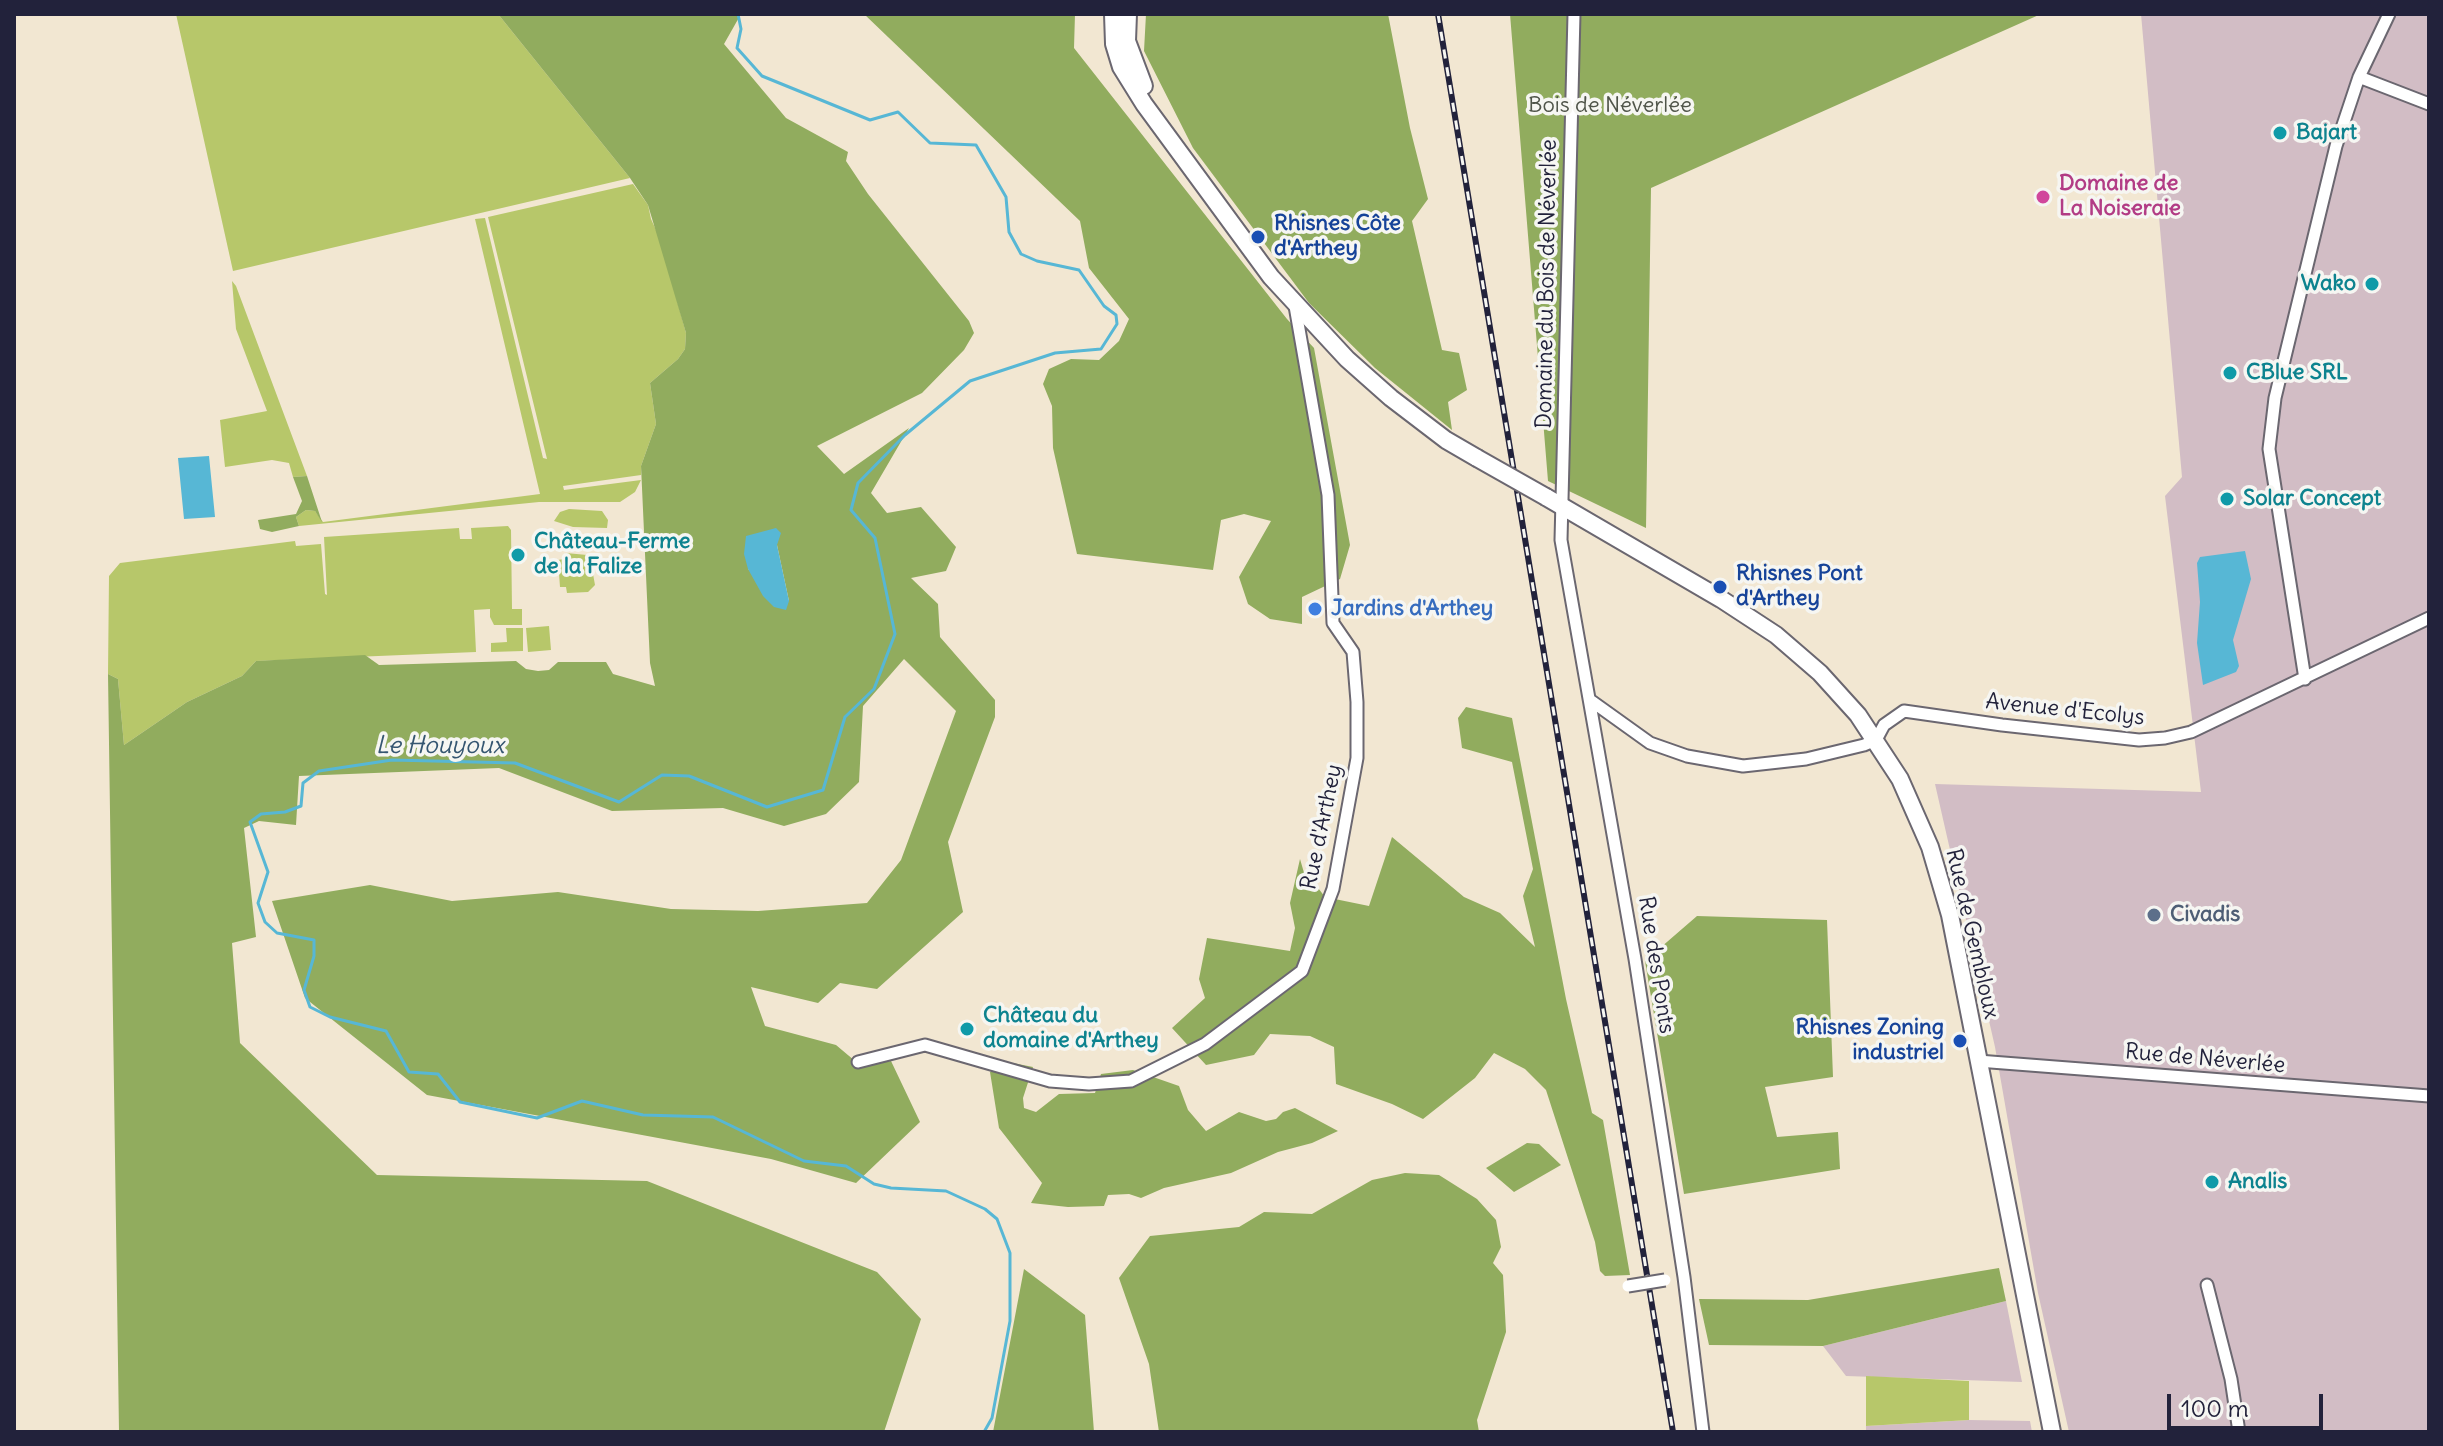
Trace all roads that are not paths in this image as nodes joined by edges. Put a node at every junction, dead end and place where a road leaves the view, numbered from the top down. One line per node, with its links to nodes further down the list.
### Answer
1 (1113, 14): 7 (main road)
2 (1128, 14): 7 (main road)
3 (1574, 14): 9 (street, Domaine du Bois de Néverlée)
4 (2389, 14): 5 (street)
5 (2359, 77): 6 (street); 11 (street)
6 (2429, 104)
7 (1193, 170): 8 (main road, Rue de Gembloux)
8 (1295, 306): 9 (main road, Rue de Gembloux, bridge); 15 (street, Rue d'Arthey)
9 (1562, 506): 12 (street, Rue des Ponts); 13 (main road, Rue de Gembloux)
10 (2429, 618): 11 (street, Avenue d'Ecolys)
11 (2305, 679): 13 (street, Avenue d'Ecolys)
12 (1590, 700): 13 (street); 17 (street, Rue des Ponts)
13 (1876, 740): 14 (main road, Rue de Gembloux)
14 (1978, 1061): 16 (street, Rue de Néverlée); 21 (main road, Rue de Gembloux)
15 (858, 1062)
16 (2429, 1096)
17 (1684, 1277): 19 (street, bridge); 20 (street, Rue des Ponts)
18 (2207, 1285): 22 (street)
19 (1628, 1286)
20 (1703, 1432)
21 (2052, 1432)
22 (2239, 1432)

